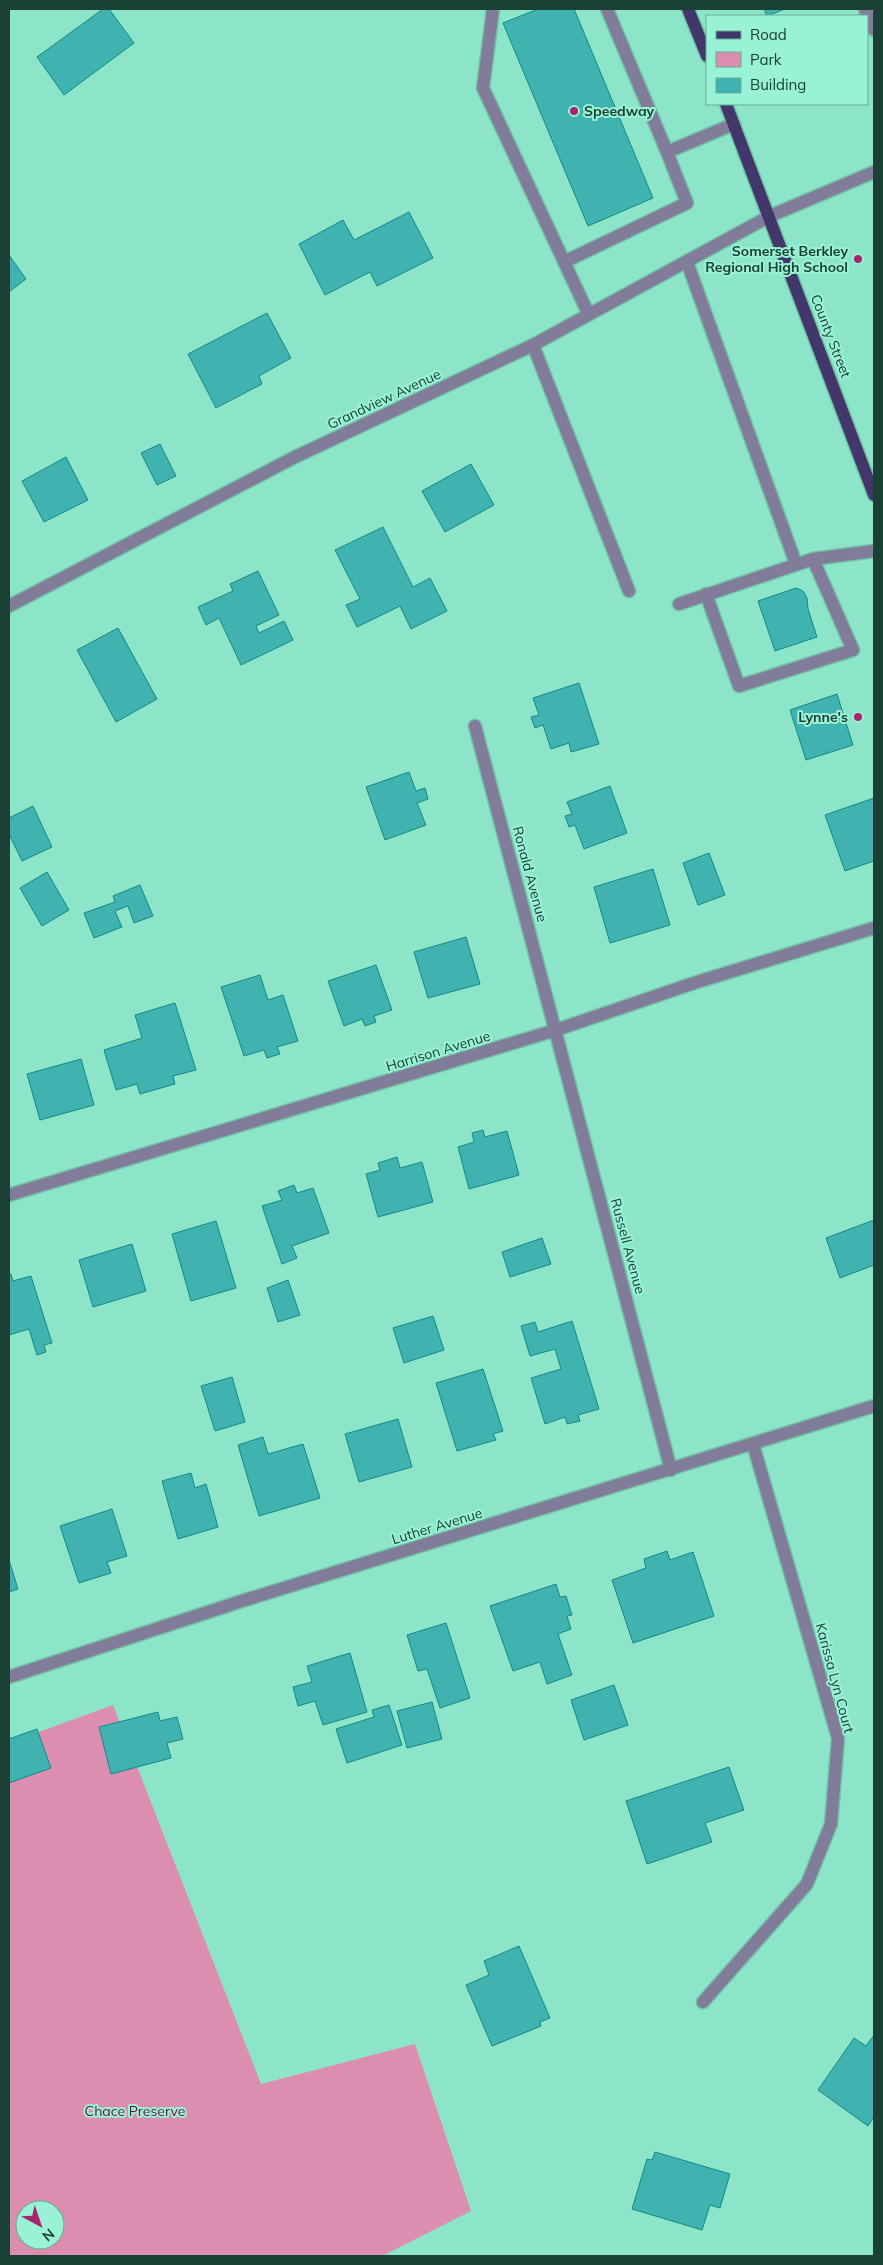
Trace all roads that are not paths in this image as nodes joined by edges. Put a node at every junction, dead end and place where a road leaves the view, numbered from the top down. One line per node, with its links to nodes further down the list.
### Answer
1 (493, 9): 12 (street)
2 (607, 9): 9 (street)
3 (688, 9): 6 (main road)
4 (868, 16): 5 (street)
5 (874, 30)
6 (706, 54)
7 (728, 105): 8 (main road, County Street)
8 (734, 124): 9 (street); 11 (main road, County Street)
9 (667, 152): 12 (street)
10 (874, 172): 11 (street, Grandview Avenue)
11 (770, 216): 13 (street, Grandview Avenue); 16 (main road, County Street)
12 (564, 262): 14 (street)
13 (687, 262): 14 (street, Grandview Avenue); 19 (street)
14 (588, 314): 15 (street, Grandview Avenue)
15 (533, 345): 20 (street); 23 (street, Grandview Avenue)
16 (874, 495)
17 (874, 551): 18 (street)
18 (813, 559): 19 (street); 21 (street)
19 (796, 564): 21 (street)
20 (629, 591)
21 (706, 594): 22 (street)
22 (679, 604)
23 (9, 606)
24 (475, 726): 26 (street, Ronald Avenue)
25 (874, 928): 26 (street, Harrison Avenue)
26 (556, 1030): 27 (street, Harrison Avenue); 30 (street, Russell Avenue)
27 (9, 1195)
28 (874, 1406): 29 (street, Luther Avenue)
29 (753, 1444): 30 (street, Luther Avenue); 32 (street, Karissa Lyn Court)
30 (670, 1470): 31 (street, Luther Avenue)
31 (9, 1677)
32 (703, 2002)

